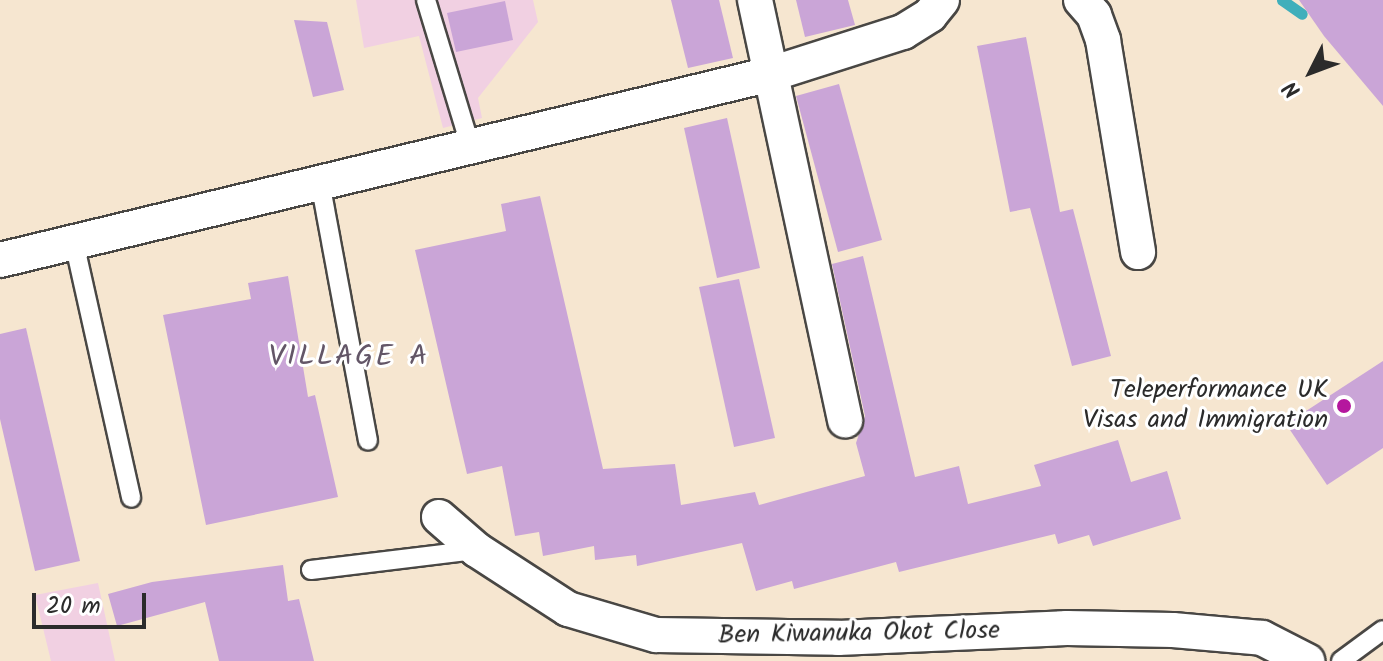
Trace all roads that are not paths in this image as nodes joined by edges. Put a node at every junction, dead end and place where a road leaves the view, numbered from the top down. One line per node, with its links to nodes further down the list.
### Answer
1 (426, 0): 6 (lane)
2 (755, 0): 5 (street)
3 (942, 0): 5 (street)
4 (1081, 0): 9 (street)
5 (771, 74): 6 (street); 11 (street)
6 (470, 145): 7 (street)
7 (320, 182): 8 (street); 12 (lane)
8 (74, 242): 10 (street); 13 (lane)
9 (1138, 252)
10 (0, 260)
11 (845, 420)
12 (368, 441)
13 (131, 498)
14 (439, 517): 15 (street, Ben Kiwanuka Okot Close)
15 (477, 550): 16 (lane); 18 (street, Ben Kiwanuka Okot Close)
16 (311, 570)
17 (1383, 630): 19 (lane)
18 (1307, 661)
19 (1341, 661)

